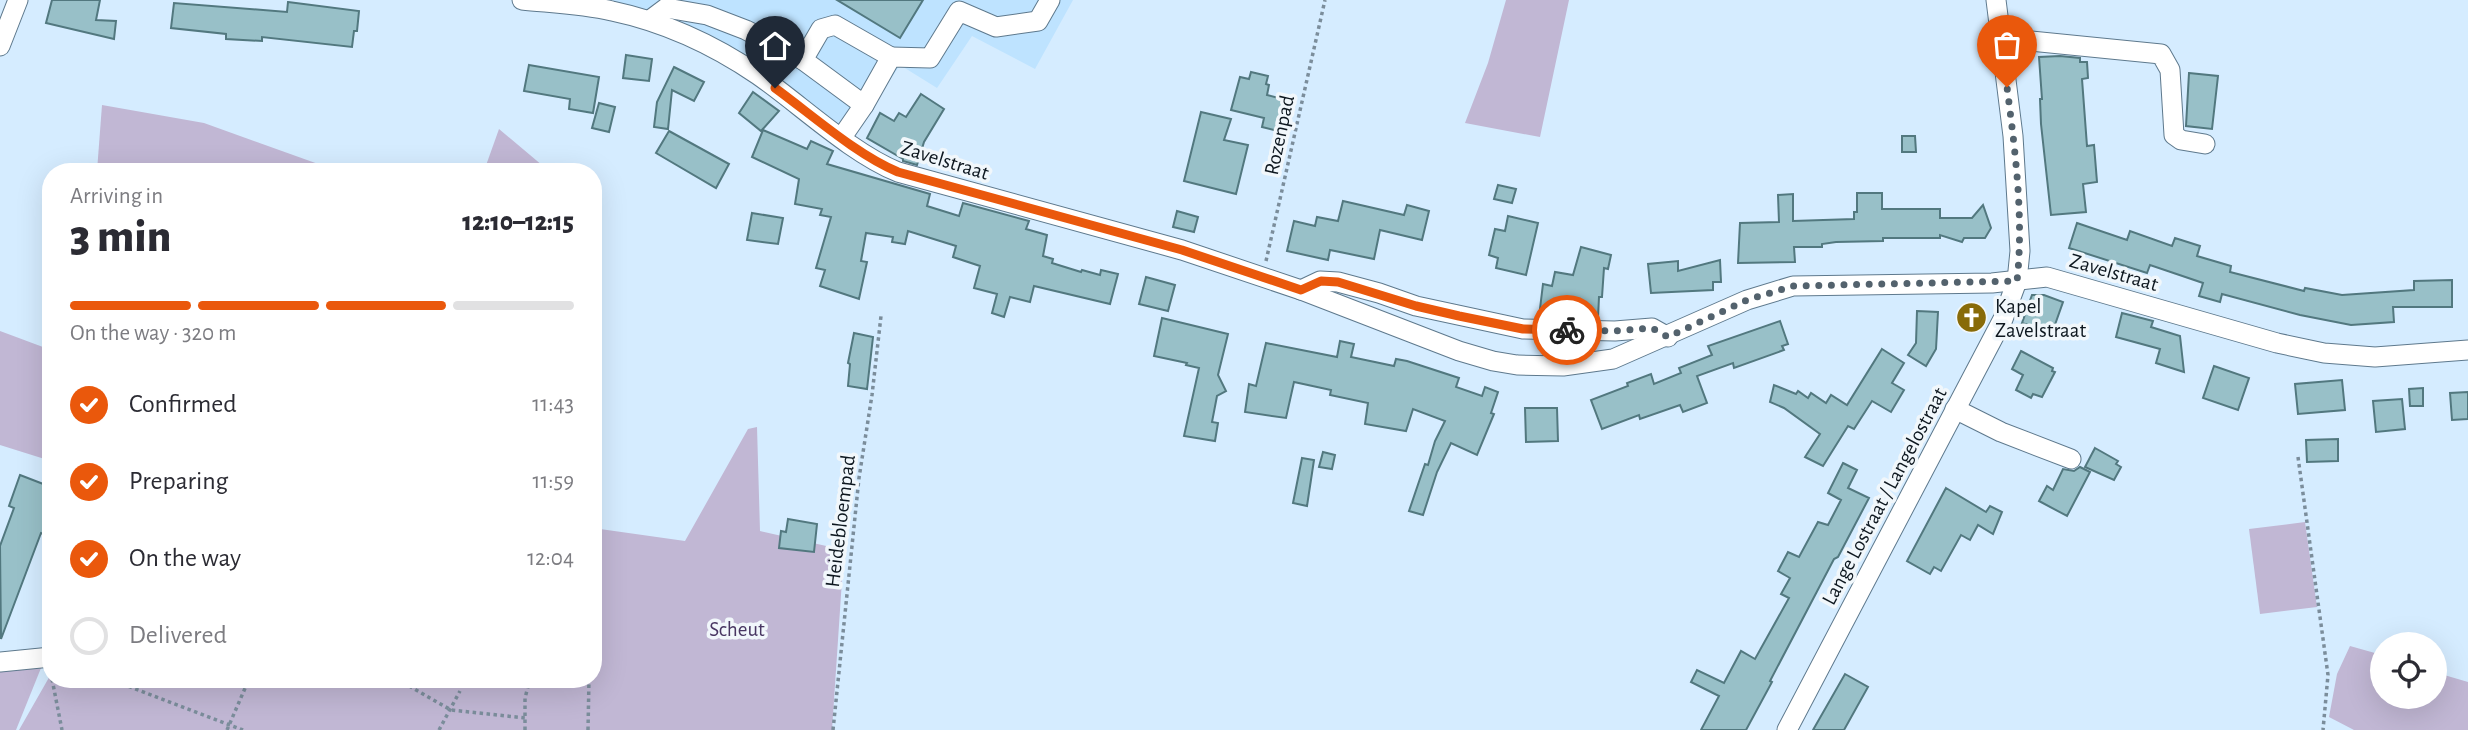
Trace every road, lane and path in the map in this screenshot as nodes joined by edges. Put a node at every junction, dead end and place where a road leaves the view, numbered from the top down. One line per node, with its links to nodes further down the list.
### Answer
1 (18, 0): 8 (street)
2 (522, 0): 6 (street, Zavelstraat)
3 (1050, 0): 10 (street)
4 (1325, 0): 16 (path, Rozenpad)
5 (1996, 0): 7 (street, Lange Lostraat / Langelostraat)
6 (650, 20): 9 (street); 12 (street, Zavelstraat)
7 (2001, 38): 15 (street); 17 (street, Lange Lostraat / Langelostraat)
8 (0, 46)
9 (778, 47): 11 (street); 12 (street)
10 (891, 57): 11 (street); 13 (street)
11 (803, 60): 13 (street)
12 (756, 74): 14 (street, Zavelstraat)
13 (864, 105): 14 (street)
14 (842, 137): 16 (street, Zavelstraat)
15 (2205, 144)
16 (1263, 277): 18 (street, Zavelstraat)
17 (2017, 281): 20 (street, Zavelstraat); 21 (street, Zavelstraat); 22 (street, Lange Lostraat / Langelostraat)
18 (1301, 290): 20 (street); 20 (street, Zavelstraat)
19 (881, 316): 43 (path, Heidebloempad)
20 (1668, 337)
21 (2468, 350)
22 (1955, 409): 24 (street); 44 (street, Lange Lostraat / Langelostraat)
23 (2298, 457): 45 (path)
24 (2071, 459)
25 (42, 658): 26 (street)
26 (0, 662)
27 (54, 688): 37 (path)
28 (133, 688): 36 (path)
29 (245, 688): 36 (path)
30 (413, 688): 34 (path)
31 (528, 688): 35 (path)
32 (589, 688): 42 (path)
33 (460, 691): 34 (path)
34 (451, 710): 35 (path); 40 (path)
35 (525, 718): 41 (path)
36 (230, 724): 38 (path); 39 (path)
37 (62, 730)
38 (227, 730)
39 (243, 730)
40 (439, 730)
41 (524, 730)
42 (588, 730)
43 (833, 730)
44 (1787, 730)
45 (2323, 730)

